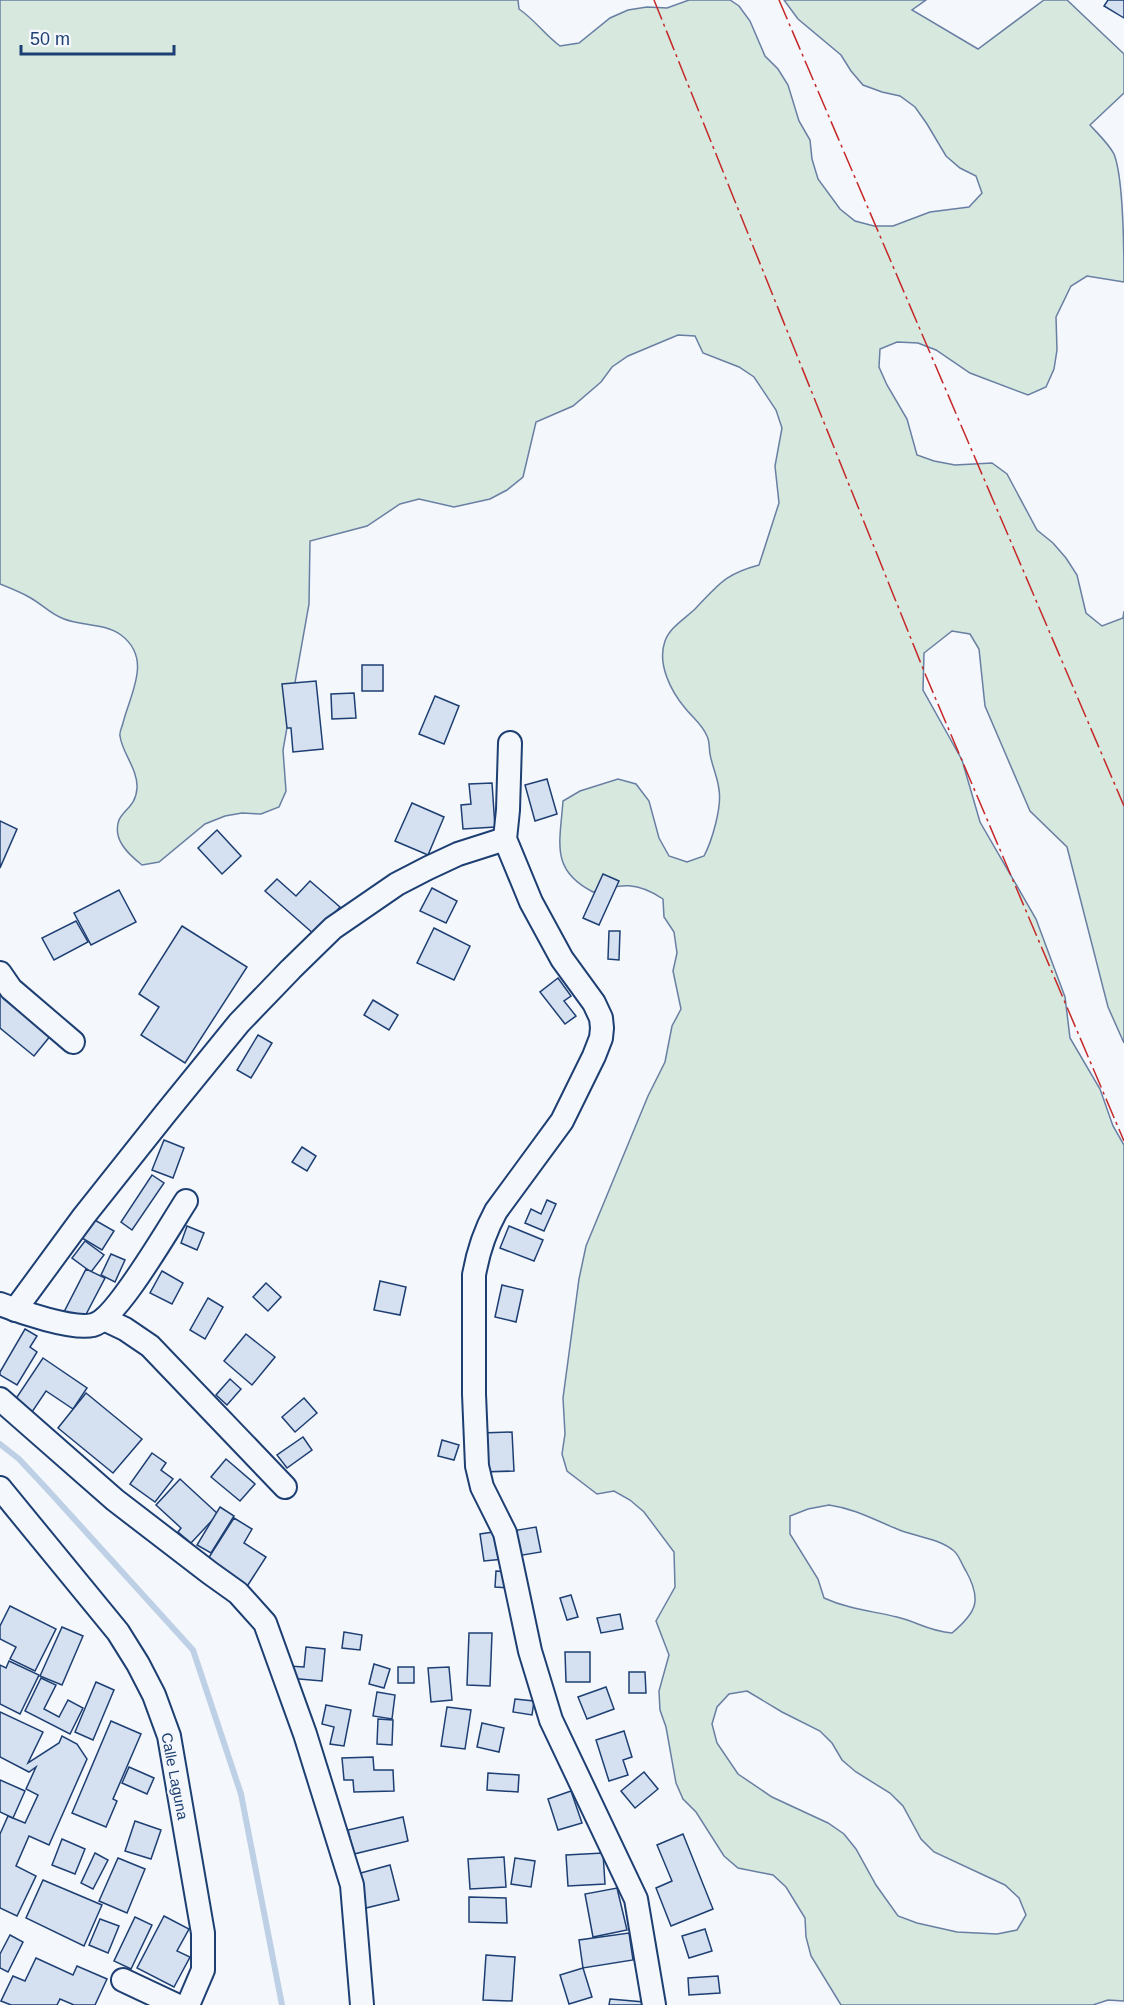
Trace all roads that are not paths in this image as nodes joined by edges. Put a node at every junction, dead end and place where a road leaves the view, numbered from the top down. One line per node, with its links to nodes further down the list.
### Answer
1 (510, 743): 2 (street)
2 (505, 838): 6 (street); 15 (street)
3 (0, 973): 4 (street)
4 (73, 1042)
5 (186, 1201): 7 (street)
6 (7, 1307): 7 (street)
7 (104, 1319): 9 (street)
8 (0, 1399): 14 (street)
9 (285, 1487)
10 (0, 1488): 13 (street, Calle Laguna)
11 (123, 1980): 12 (street)
12 (176, 2005)
13 (188, 2005)
14 (362, 2005)
15 (654, 2005)

